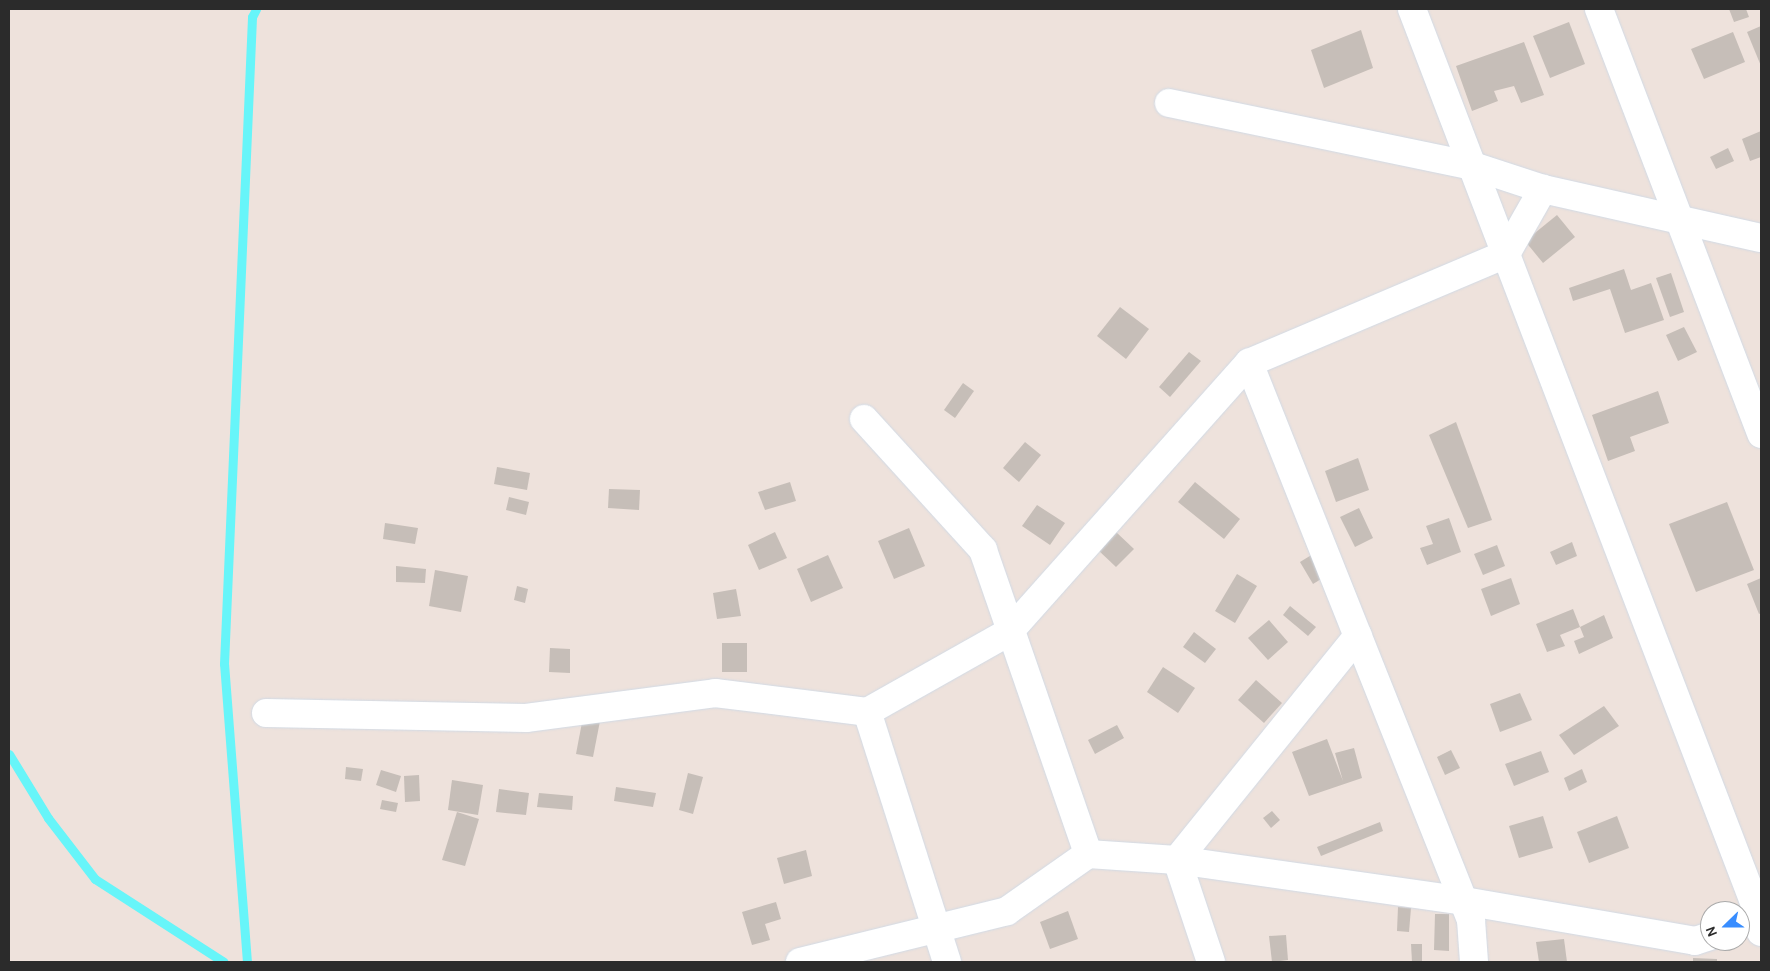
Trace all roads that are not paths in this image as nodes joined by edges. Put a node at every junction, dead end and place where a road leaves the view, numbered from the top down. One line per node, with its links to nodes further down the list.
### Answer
1 (1412, 9): 4 (street)
2 (1599, 9): 6 (street)
3 (1169, 103): 4 (street)
4 (1473, 166): 5 (street); 8 (street)
5 (1543, 189): 6 (street); 8 (street)
6 (1681, 220): 7 (street); 11 (street)
7 (1761, 238)
8 (1506, 254): 9 (street); 19 (street)
9 (1249, 363): 12 (street); 13 (street)
10 (864, 419): 12 (street)
11 (1761, 434)
12 (1009, 632): 14 (street); 16 (street)
13 (1358, 636): 17 (street); 18 (street)
14 (867, 712): 15 (street); 20 (street)
15 (266, 713)
16 (1088, 854): 17 (street); 20 (street)
17 (1177, 860): 18 (street); 24 (street)
18 (1464, 901): 21 (street); 25 (street)
19 (1756, 923)
20 (936, 929): 22 (street); 23 (street)
21 (1700, 939)
22 (800, 962)
23 (947, 962)
24 (1211, 962)
25 (1474, 962)

